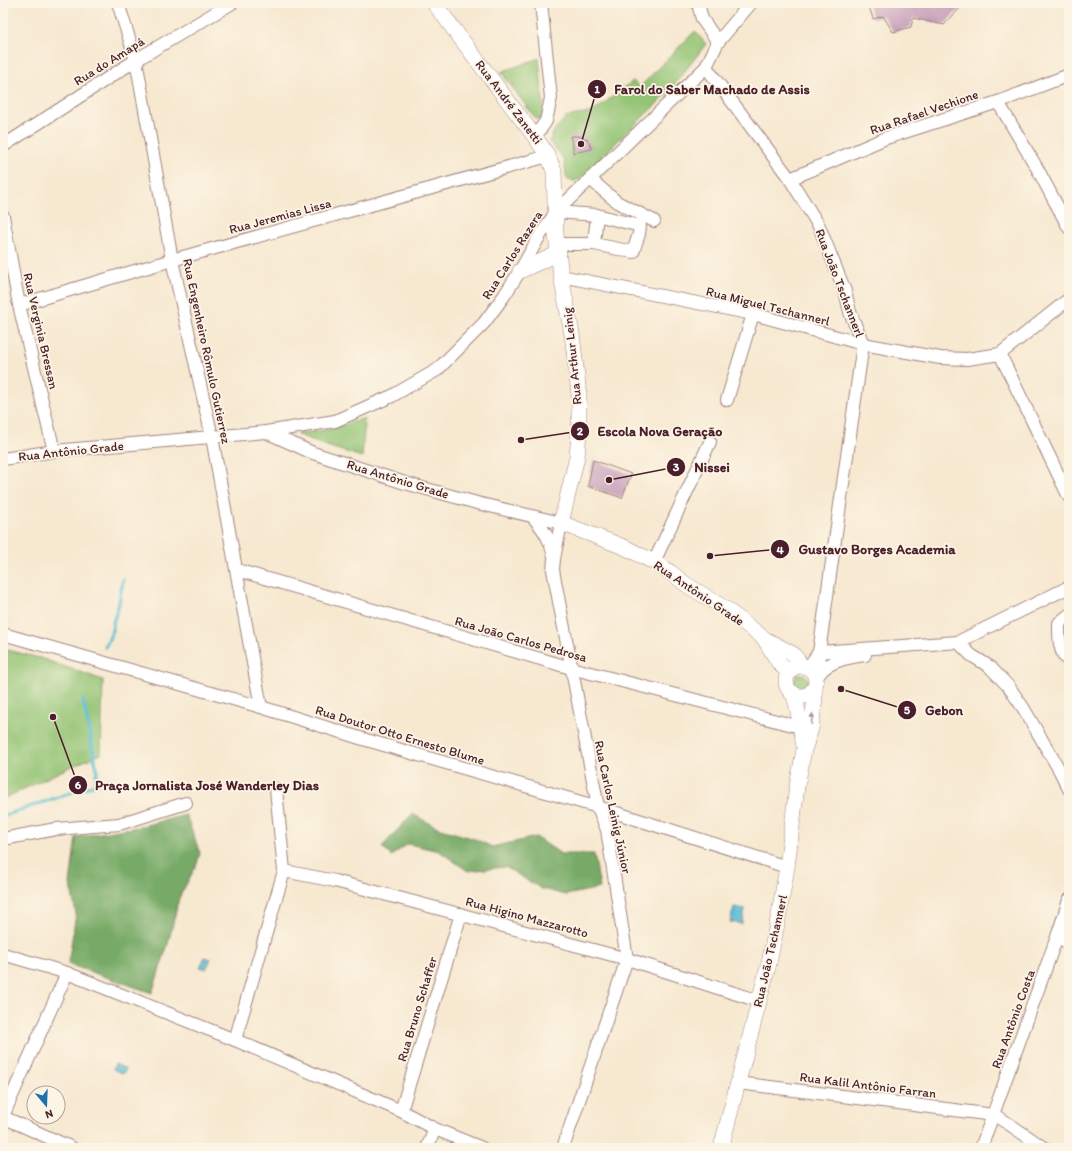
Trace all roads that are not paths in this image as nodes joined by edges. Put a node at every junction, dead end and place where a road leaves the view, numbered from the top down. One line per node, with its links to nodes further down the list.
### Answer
1 (118, 3): 8 (street, Rua Engenheiro Rômulo Gutierrez)
2 (232, 3): 8 (street, Rua do Amapá)
3 (434, 3): 12 (main road, Rua André Zanetti)
4 (541, 3): 12 (street)
5 (698, 3): 7 (street)
6 (752, 3): 7 (street, Rua Carlos Razera)
7 (718, 42): 9 (street, Rua Carlos Razera)
8 (136, 60): 13 (street, Rua do Amapá); 24 (street, Rua Engenheiro Rômulo Gutierrez)
9 (706, 67): 15 (street, Rua Carlos Razera); 16 (street, Rua João Tschannerl)
10 (1069, 75): 11 (street, Rua Rafael Vechione)
11 (998, 102): 16 (street, Rua Rafael Vechione); 21 (street)
12 (535, 137): 14 (main road, Rua André Zanetti)
13 (3, 146)
14 (548, 156): 17 (main road, Rua André Zanetti); 24 (street, Rua Jeremias Lissa)
15 (590, 179): 17 (street, Rua Carlos Razera); 20 (street)
16 (790, 180): 30 (street, Rua João Tschannerl)
17 (556, 212): 18 (street); 23 (main road, Rua Arthur Leinig); 25 (street, Rua Carlos Razera)
18 (597, 215): 22 (street); 22 (street)
19 (3, 216): 28 (street, Rua Verginia Bressan)
20 (654, 221)
21 (1069, 228)
22 (594, 244): 23 (street)
23 (558, 248): 25 (main road); 26 (main road, Rua Arthur Leinig)
24 (172, 260): 28 (street, Rua Jeremias Lissa); 34 (street, Rua Engenheiro Rômulo Gutierrez)
25 (520, 271): 33 (street, Rua Carlos Razera)
26 (561, 276): 29 (street, Rua Miguel Tschannerl); 40 (main road, Rua Arthur Leinig)
27 (1069, 299): 31 (street, Rua Miguel Tschannerl)
28 (20, 305): 36 (street, Rua Verginia Bressan)
29 (753, 314): 30 (street, Rua Miguel Tschannerl); 32 (street)
30 (863, 344): 31 (street, Rua Miguel Tschannerl); 50 (street, Rua João Tschannerl)
31 (1000, 354): 38 (street)
32 (727, 400)
33 (266, 432): 34 (street, Rua Antônio Grade); 39 (street, Rua Antônio Grade)
34 (212, 437): 36 (street, Rua Antônio Grade); 43 (street, Rua Engenheiro Rômulo Gutierrez)
35 (710, 442): 42 (street)
36 (54, 451): 37 (street, Rua Antônio Grade)
37 (3, 459)
38 (1069, 497)
39 (533, 517): 40 (street, Rua Antônio Grade); 41 (street, Rua Carlos Leinig Júnior)
40 (561, 523): 41 (street, Rua Carlos Leinig Júnior); 42 (main road, Rua Antônio Grade)
41 (554, 559): 52 (street, Rua Carlos Leinig Júnior)
42 (654, 562): 47 (main road, Rua Antônio Grade)
43 (237, 570): 52 (street, Rua João Carlos Pedrosa); 56 (street, Rua Engenheiro Rômulo Gutierrez)
44 (1069, 587): 48 (street)
45 (1069, 616): 51 (street)
46 (3, 634): 56 (street, Rua Doutor Otto Ernesto Blume)
47 (765, 639): 53 (main road, Rua Antônio Grade); 54 (main road, Rua Antônio Grade)
48 (958, 642): 49 (street); 60 (street)
49 (902, 646): 50 (street); 54 (street)
50 (819, 652): 54 (street, Rua João Tschannerl)
51 (1069, 661)
52 (571, 668): 57 (street, Rua João Carlos Pedrosa); 62 (street, Rua Carlos Leinig Júnior)
53 (788, 673): 54 (main road); 55 (main road)
54 (812, 674): 55 (main road); 58 (main road, Rua João Tschannerl, one-way to 54)
55 (793, 693): 57 (main road, Rua João Tschannerl)
56 (261, 707): 62 (street, Rua Doutor Otto Ernesto Blume)
57 (800, 727): 58 (main road, Rua João Tschannerl)
58 (804, 750): 64 (main road, Rua João Tschannerl)
59 (276, 789): 65 (street)
60 (1069, 789)
61 (186, 803): 63 (street)
62 (598, 807): 64 (street, Rua Doutor Otto Ernesto Blume); 71 (street, Rua Carlos Leinig Júnior)
63 (3, 839)
64 (787, 868): 73 (main road, Rua João Tschannerl)
65 (284, 871): 67 (street, Rua Higino Mazzarotto); 74 (street)
66 (1069, 900): 68 (street, Rua Antônio Costa)
67 (461, 914): 71 (street, Rua Higino Mazzarotto); 76 (street, Rua Bruno Schaffer)
68 (1058, 934): 69 (street); 77 (street, Rua Antônio Costa)
69 (1069, 945)
70 (3, 954): 72 (street)
71 (627, 959): 73 (street, Rua Higino Mazzarotto); 83 (street, Rua Carlos Leinig Júnior)
72 (68, 973): 74 (street); 78 (street)
73 (759, 1001): 75 (main road, Rua João Tschannerl)
74 (235, 1040): 76 (street)
75 (738, 1083): 77 (street, Rua Kalil Antônio Farran); 84 (main road, Rua João Tschannerl)
76 (401, 1111): 79 (street)
77 (994, 1115): 85 (street, Rua Antônio Costa); 86 (street)
78 (3, 1117): 80 (street)
79 (436, 1128): 81 (street); 82 (street)
80 (72, 1148)
81 (427, 1148)
82 (482, 1148)
83 (563, 1148)
84 (721, 1148)
85 (981, 1148)
86 (1044, 1148)

